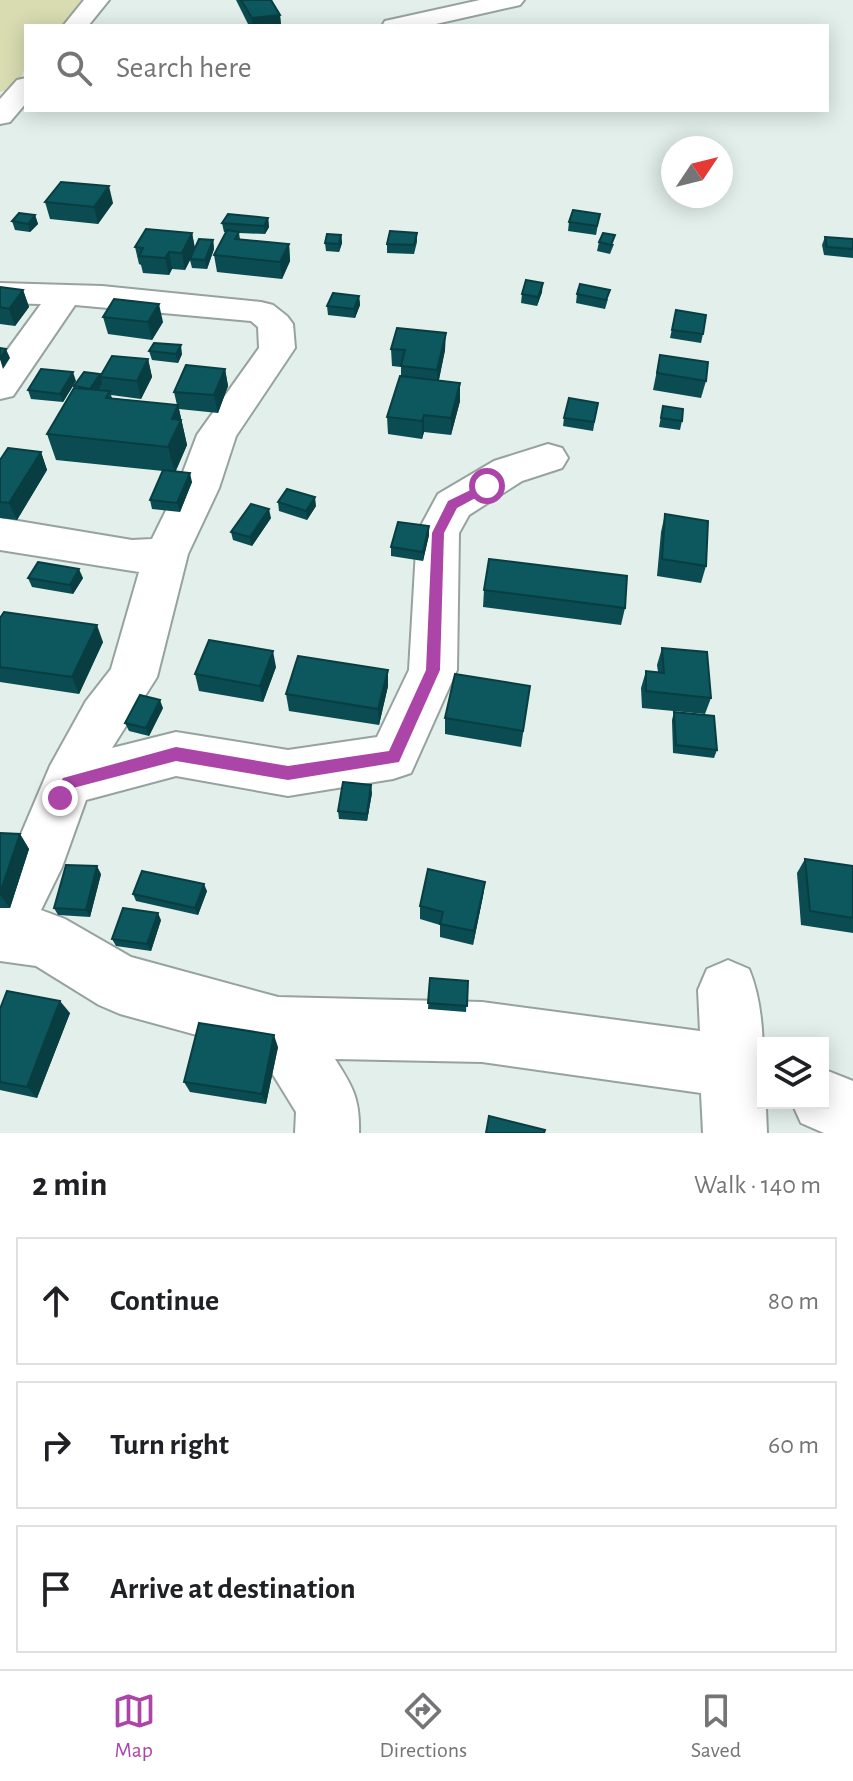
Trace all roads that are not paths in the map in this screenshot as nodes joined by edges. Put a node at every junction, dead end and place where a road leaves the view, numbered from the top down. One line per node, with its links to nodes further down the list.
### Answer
1 (97, 0): 3 (street)
2 (512, 0): 4 (street)
3 (77, 24)
4 (403, 24)
5 (24, 89): 6 (street)
6 (10, 111)
7 (0, 293): 8 (street)
8 (66, 294): 9 (street); 12 (street)
9 (0, 387)
10 (548, 458): 13 (street)
11 (0, 534): 12 (street)
12 (166, 554): 13 (street)
13 (68, 782): 14 (street)
14 (0, 930): 16 (street)
15 (728, 990): 17 (street)
16 (278, 1027): 17 (street); 20 (street)
17 (747, 1072): 21 (street)
18 (829, 1103): 19 (street)
19 (853, 1113)
20 (327, 1133)
21 (735, 1133)

